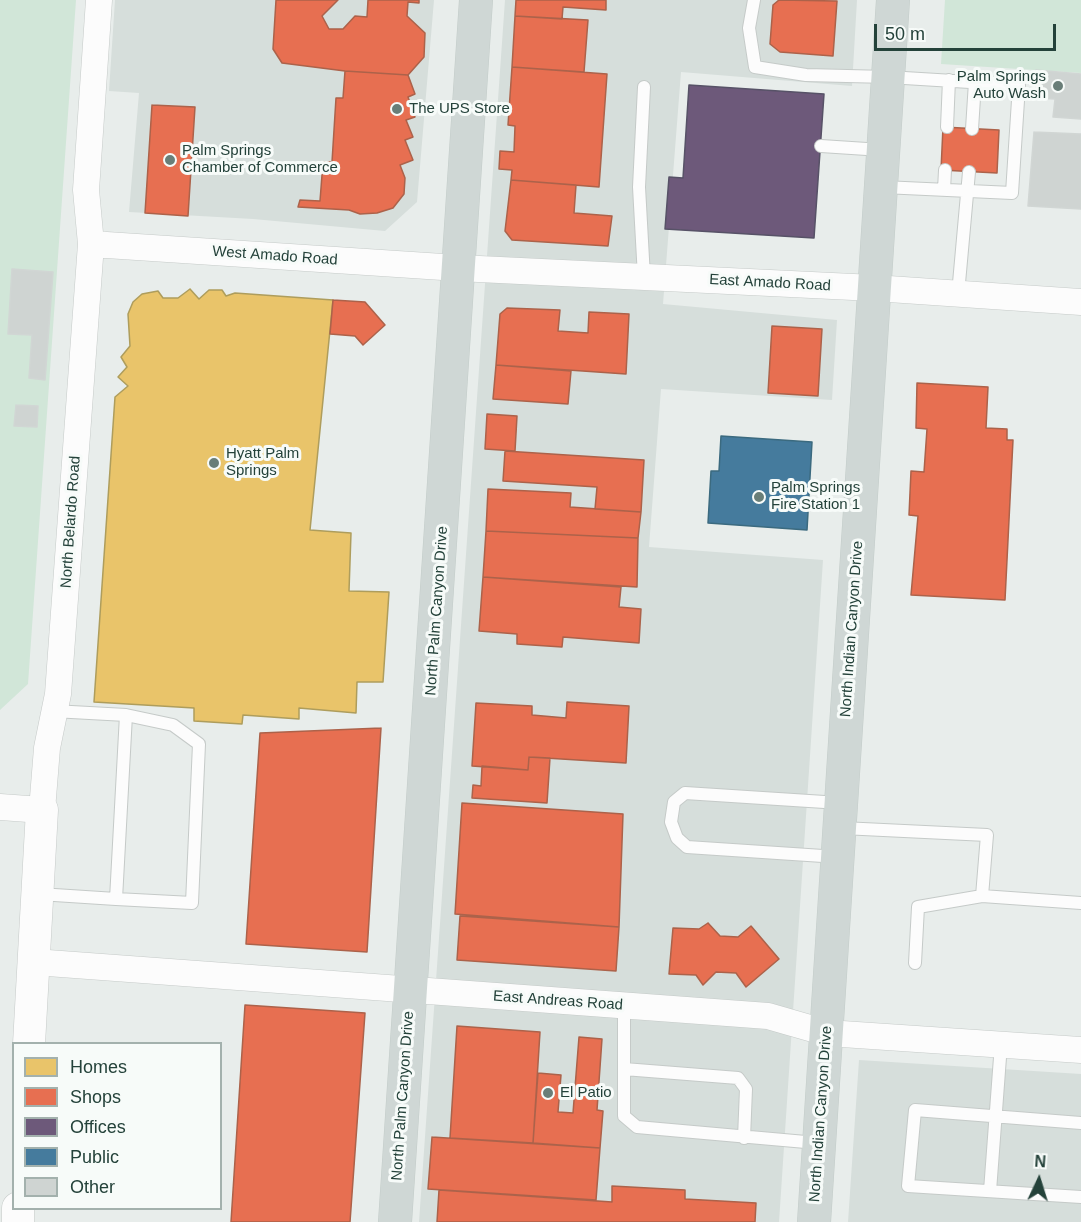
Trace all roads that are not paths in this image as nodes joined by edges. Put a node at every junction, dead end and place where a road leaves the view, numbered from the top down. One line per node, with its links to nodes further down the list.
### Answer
1 (99, 0): 18 (street, North Belardo Road)
2 (477, 0): 19 (main road, North Palm Canyon Drive)
3 (754, 0): 5 (lane)
4 (893, 0): 5 (main road, North Indian Canyon Drive)
5 (888, 77): 6 (lane); 12 (main road, North Indian Canyon Drive)
6 (949, 80): 7 (lane); 9 (lane)
7 (975, 81): 10 (lane); 17 (lane)
8 (644, 87): 20 (lane)
9 (947, 127)
10 (972, 129)
11 (821, 146): 12 (lane)
12 (883, 150): 15 (main road, North Indian Canyon Drive)
13 (945, 170): 16 (lane)
14 (969, 172): 17 (lane)
15 (881, 187): 16 (lane); 21 (main road, North Indian Canyon Drive)
16 (944, 190): 17 (lane)
17 (968, 191): 22 (lane)
18 (91, 244): 19 (street, West Amado Road); 24 (street, North Belardo Road)
19 (458, 268): 20 (street, East Amado Road); 35 (main road, North Palm Canyon Drive)
20 (644, 277): 21 (street, East Amado Road)
21 (874, 288): 22 (street, East Amado Road); 28 (main road, North Indian Canyon Drive)
22 (958, 294): 23 (street, East Amado Road)
23 (1081, 302)
24 (53, 711): 25 (lane); 27 (street, North Belardo Road)
25 (126, 715): 31 (lane); 31 (lane)
26 (0, 807): 27 (street)
27 (42, 810): 29 (street, North Belardo Road)
28 (840, 830): 28 (lane); 30 (lane); 37 (main road, North Indian Canyon Drive)
29 (38, 894): 31 (lane); 33 (street, North Belardo Road)
30 (982, 896): 32 (lane); 34 (lane)
31 (116, 899)
32 (1081, 903)
33 (34, 962): 35 (street, East Andreas Road); 38 (street, North Belardo Road)
34 (915, 963)
35 (411, 991): 36 (street, East Andreas Road); 48 (main road, North Palm Canyon Drive)
36 (624, 1006): 37 (street, East Andreas Road); 41 (lane)
37 (827, 1033): 39 (street, East Andreas Road); 45 (main road, North Indian Canyon Drive)
38 (29, 1042)
39 (1001, 1044): 40 (street, East Andreas Road); 42 (lane)
40 (1081, 1050)
41 (624, 1069): 44 (lane); 44 (lane)
42 (995, 1116): 43 (lane); 46 (lane); 46 (lane)
43 (1081, 1123)
44 (744, 1138): 45 (lane)
45 (819, 1143): 49 (main road, North Indian Canyon Drive)
46 (990, 1191): 47 (lane)
47 (1081, 1197)
48 (394, 1222)
49 (813, 1222)

